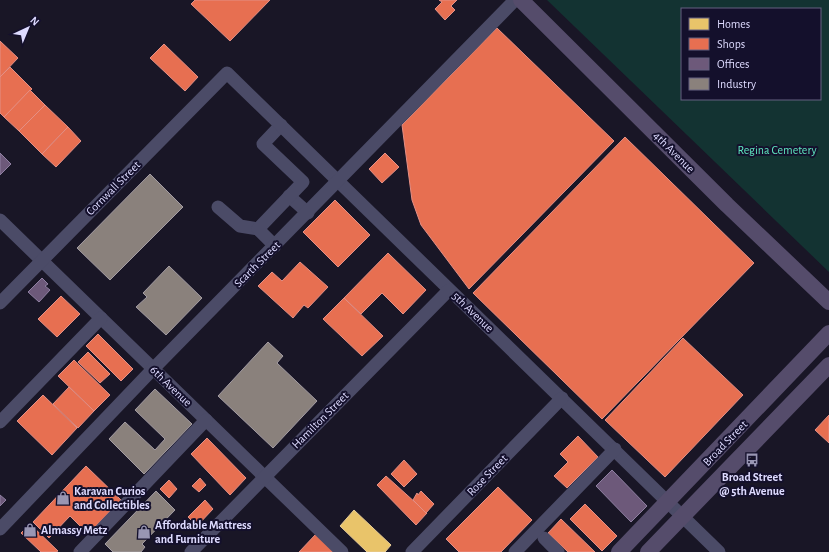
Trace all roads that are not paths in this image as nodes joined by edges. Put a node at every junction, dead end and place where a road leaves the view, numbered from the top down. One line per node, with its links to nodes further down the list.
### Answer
1 (515, 0): 5 (street, Scarth Street)
2 (521, 0): 14 (main road, 4th Avenue)
3 (226, 73): 4 (street, 5th Avenue); 12 (street, Cornwall Street)
4 (281, 125): 5 (street, 5th Avenue); 6 (street)
5 (339, 181): 8 (street, Scarth Street); 13 (street, 5th Avenue)
6 (289, 196): 8 (street); 10 (street)
7 (218, 206): 10 (street)
8 (308, 213): 11 (street, Scarth Street)
9 (0, 220): 12 (street, 6th Avenue)
10 (258, 229): 11 (street)
11 (275, 246): 19 (street, Scarth Street)
12 (41, 260): 15 (street, Cornwall Street); 16 (street, 6th Avenue)
13 (449, 290): 20 (street, 5th Avenue); 24 (street, Hamilton Street)
14 (829, 302)
15 (0, 303)
16 (100, 318): 19 (street, 6th Avenue); 22 (street)
17 (829, 333): 25 (main road, Broad Street)
18 (829, 364): 26 (main road, Broad Street)
19 (153, 369): 21 (street, 6th Avenue); 27 (street, Scarth Street)
20 (562, 398): 23 (street, 5th Avenue); 32 (street, Rose Street)
21 (206, 420): 24 (street, 6th Avenue); 29 (street)
22 (0, 422)
23 (615, 450): 25 (street, 5th Avenue); 33 (street)
24 (264, 477): 30 (street, Hamilton Street); 31 (street, 6th Avenue)
25 (668, 502): 26 (street, 5th Avenue); 35 (main road, Broad Street)
26 (683, 517): 36 (main road, Broad Street); 37 (street, 5th Avenue)
27 (0, 529)
28 (544, 538): 34 (street)
29 (80, 552)
30 (191, 552)
31 (342, 552)
32 (412, 552)
33 (515, 552)
34 (558, 552)
35 (619, 552)
36 (648, 552)
37 (719, 552)

